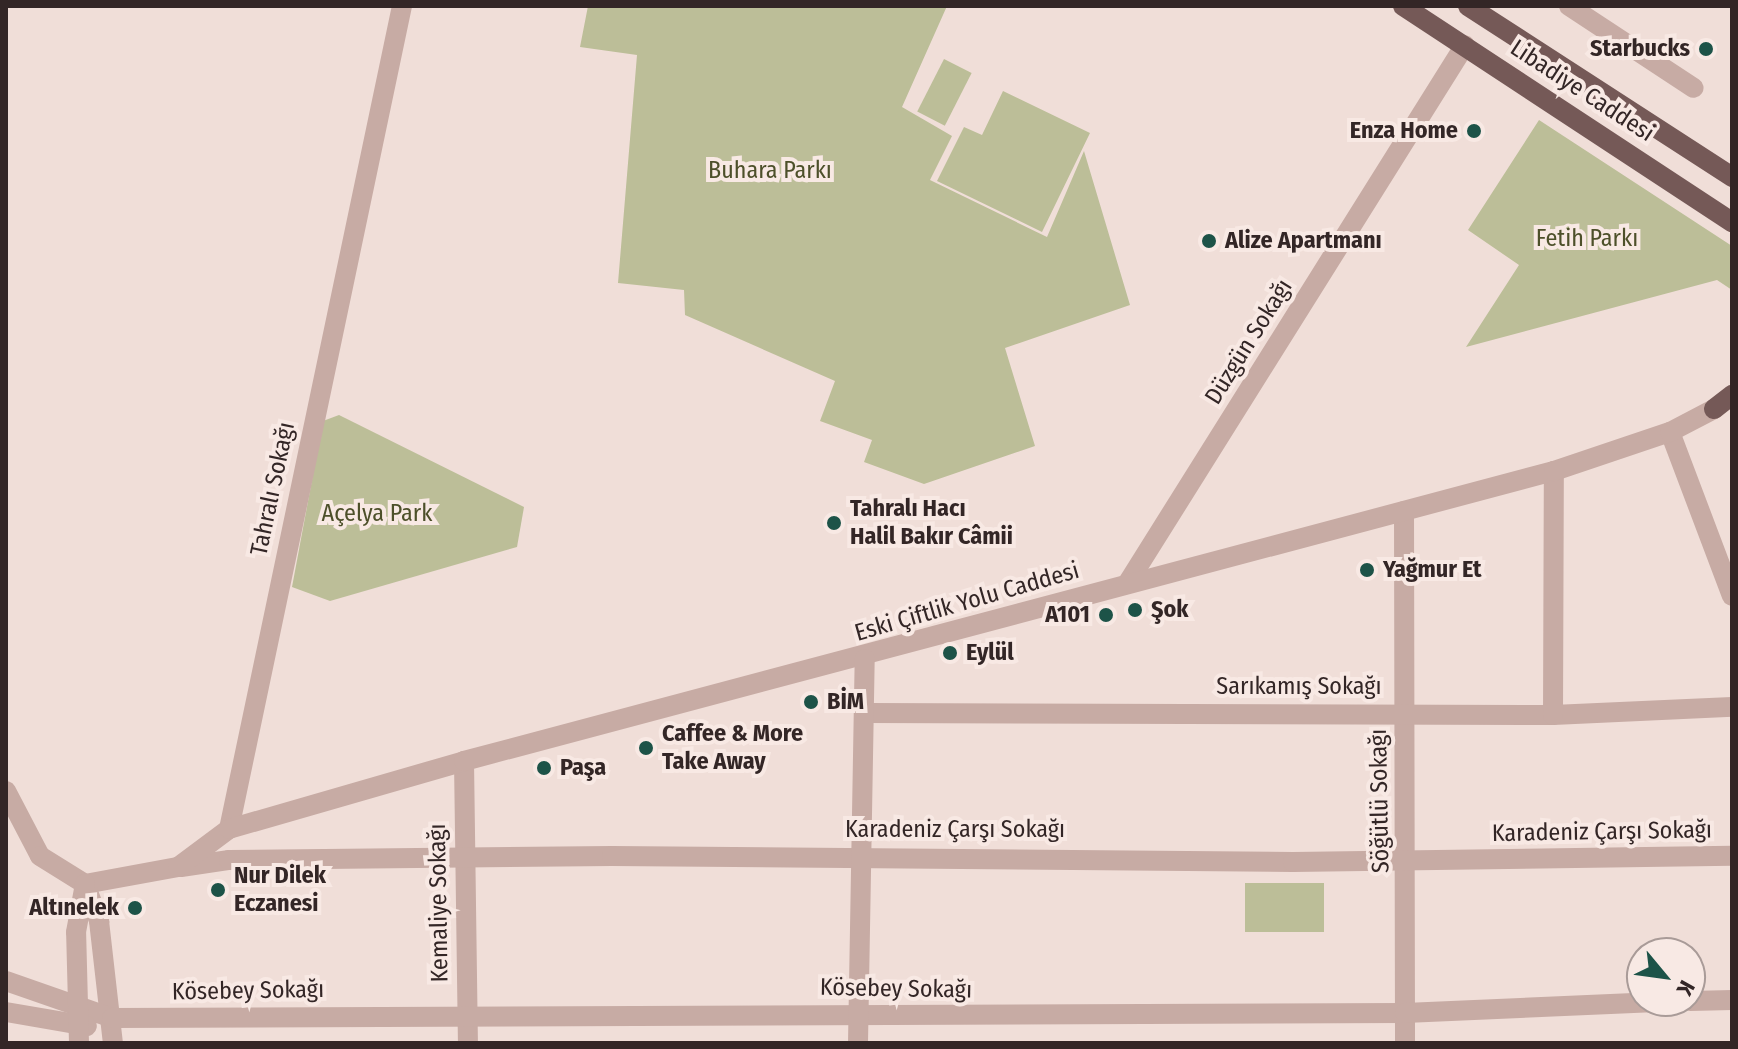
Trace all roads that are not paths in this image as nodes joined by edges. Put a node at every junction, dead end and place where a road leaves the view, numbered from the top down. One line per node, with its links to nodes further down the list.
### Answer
1 (402, 6): 23 (street, Tahralı Sokağı)
2 (1403, 6): 5 (main road, Libadiye Caddesi)
3 (1468, 6): 7 (main road, Libadiye Caddesi)
4 (1569, 6): 6 (street)
5 (1465, 45): 8 (main road, Libadiye Caddesi); 14 (street, Düzgün Sokağı)
6 (1694, 88)
7 (1732, 177)
8 (1732, 222)
9 (1732, 395): 10 (main road)
10 (1723, 405): 11 (street, Eski Çiftlik Yolu Caddesi)
11 (1670, 432): 12 (street, Eski Çiftlik Yolu Caddesi); 15 (street)
12 (1554, 471): 13 (street, Eski Çiftlik Yolu Caddesi); 20 (street)
13 (1404, 511): 14 (street, Eski Çiftlik Yolu Caddesi); 19 (street, Söğütlü Sokağı)
14 (1127, 584): 16 (street, Eski Çiftlik Yolu Caddesi)
15 (1732, 596)
16 (865, 659): 18 (street); 21 (street, Eski Çiftlik Yolu Caddesi)
17 (1732, 707): 20 (street, Sarıkamış Sokağı)
18 (866, 713): 19 (street, Sarıkamış Sokağı); 24 (street)
19 (1405, 713): 20 (street, Sarıkamış Sokağı); 27 (street, Söğütlü Sokağı)
20 (1553, 715)
21 (464, 761): 23 (street, Eski Çiftlik Yolu Caddesi); 26 (street, Kemaliye Sokağı)
22 (6, 791): 29 (street)
23 (229, 829): 28 (street)
24 (865, 855): 26 (street, Karadeniz Çarşı Sokağı); 27 (street, Karadeniz Çarşı Sokağı); 37 (street)
25 (1732, 856): 27 (street, Karadeniz Çarşı Sokağı)
26 (462, 861): 28 (street, Karadeniz Çarşı Sokağı); 36 (street, Kemaliye Sokağı)
27 (1408, 861): 35 (street, Söğütlü Sokağı)
28 (178, 867): 29 (street)
29 (85, 884): 38 (street); 39 (street)
30 (6, 981): 39 (street)
31 (1732, 1000): 32 (street)
32 (1706, 1001)
33 (1626, 1003): 35 (street, Kösebey Sokağı)
34 (6, 1012): 39 (street)
35 (1405, 1013): 37 (street, Kösebey Sokağı); 43 (street, Söğütlü Sokağı)
36 (468, 1015): 37 (street, Kösebey Sokağı); 38 (street, Kösebey Sokağı); 41 (street, Kemaliye Sokağı)
37 (858, 1017): 42 (street)
38 (112, 1018): 39 (street, Kösebey Sokağı); 40 (street)
39 (78, 1027)
40 (113, 1043)
41 (468, 1043)
42 (858, 1043)
43 (1405, 1043)

